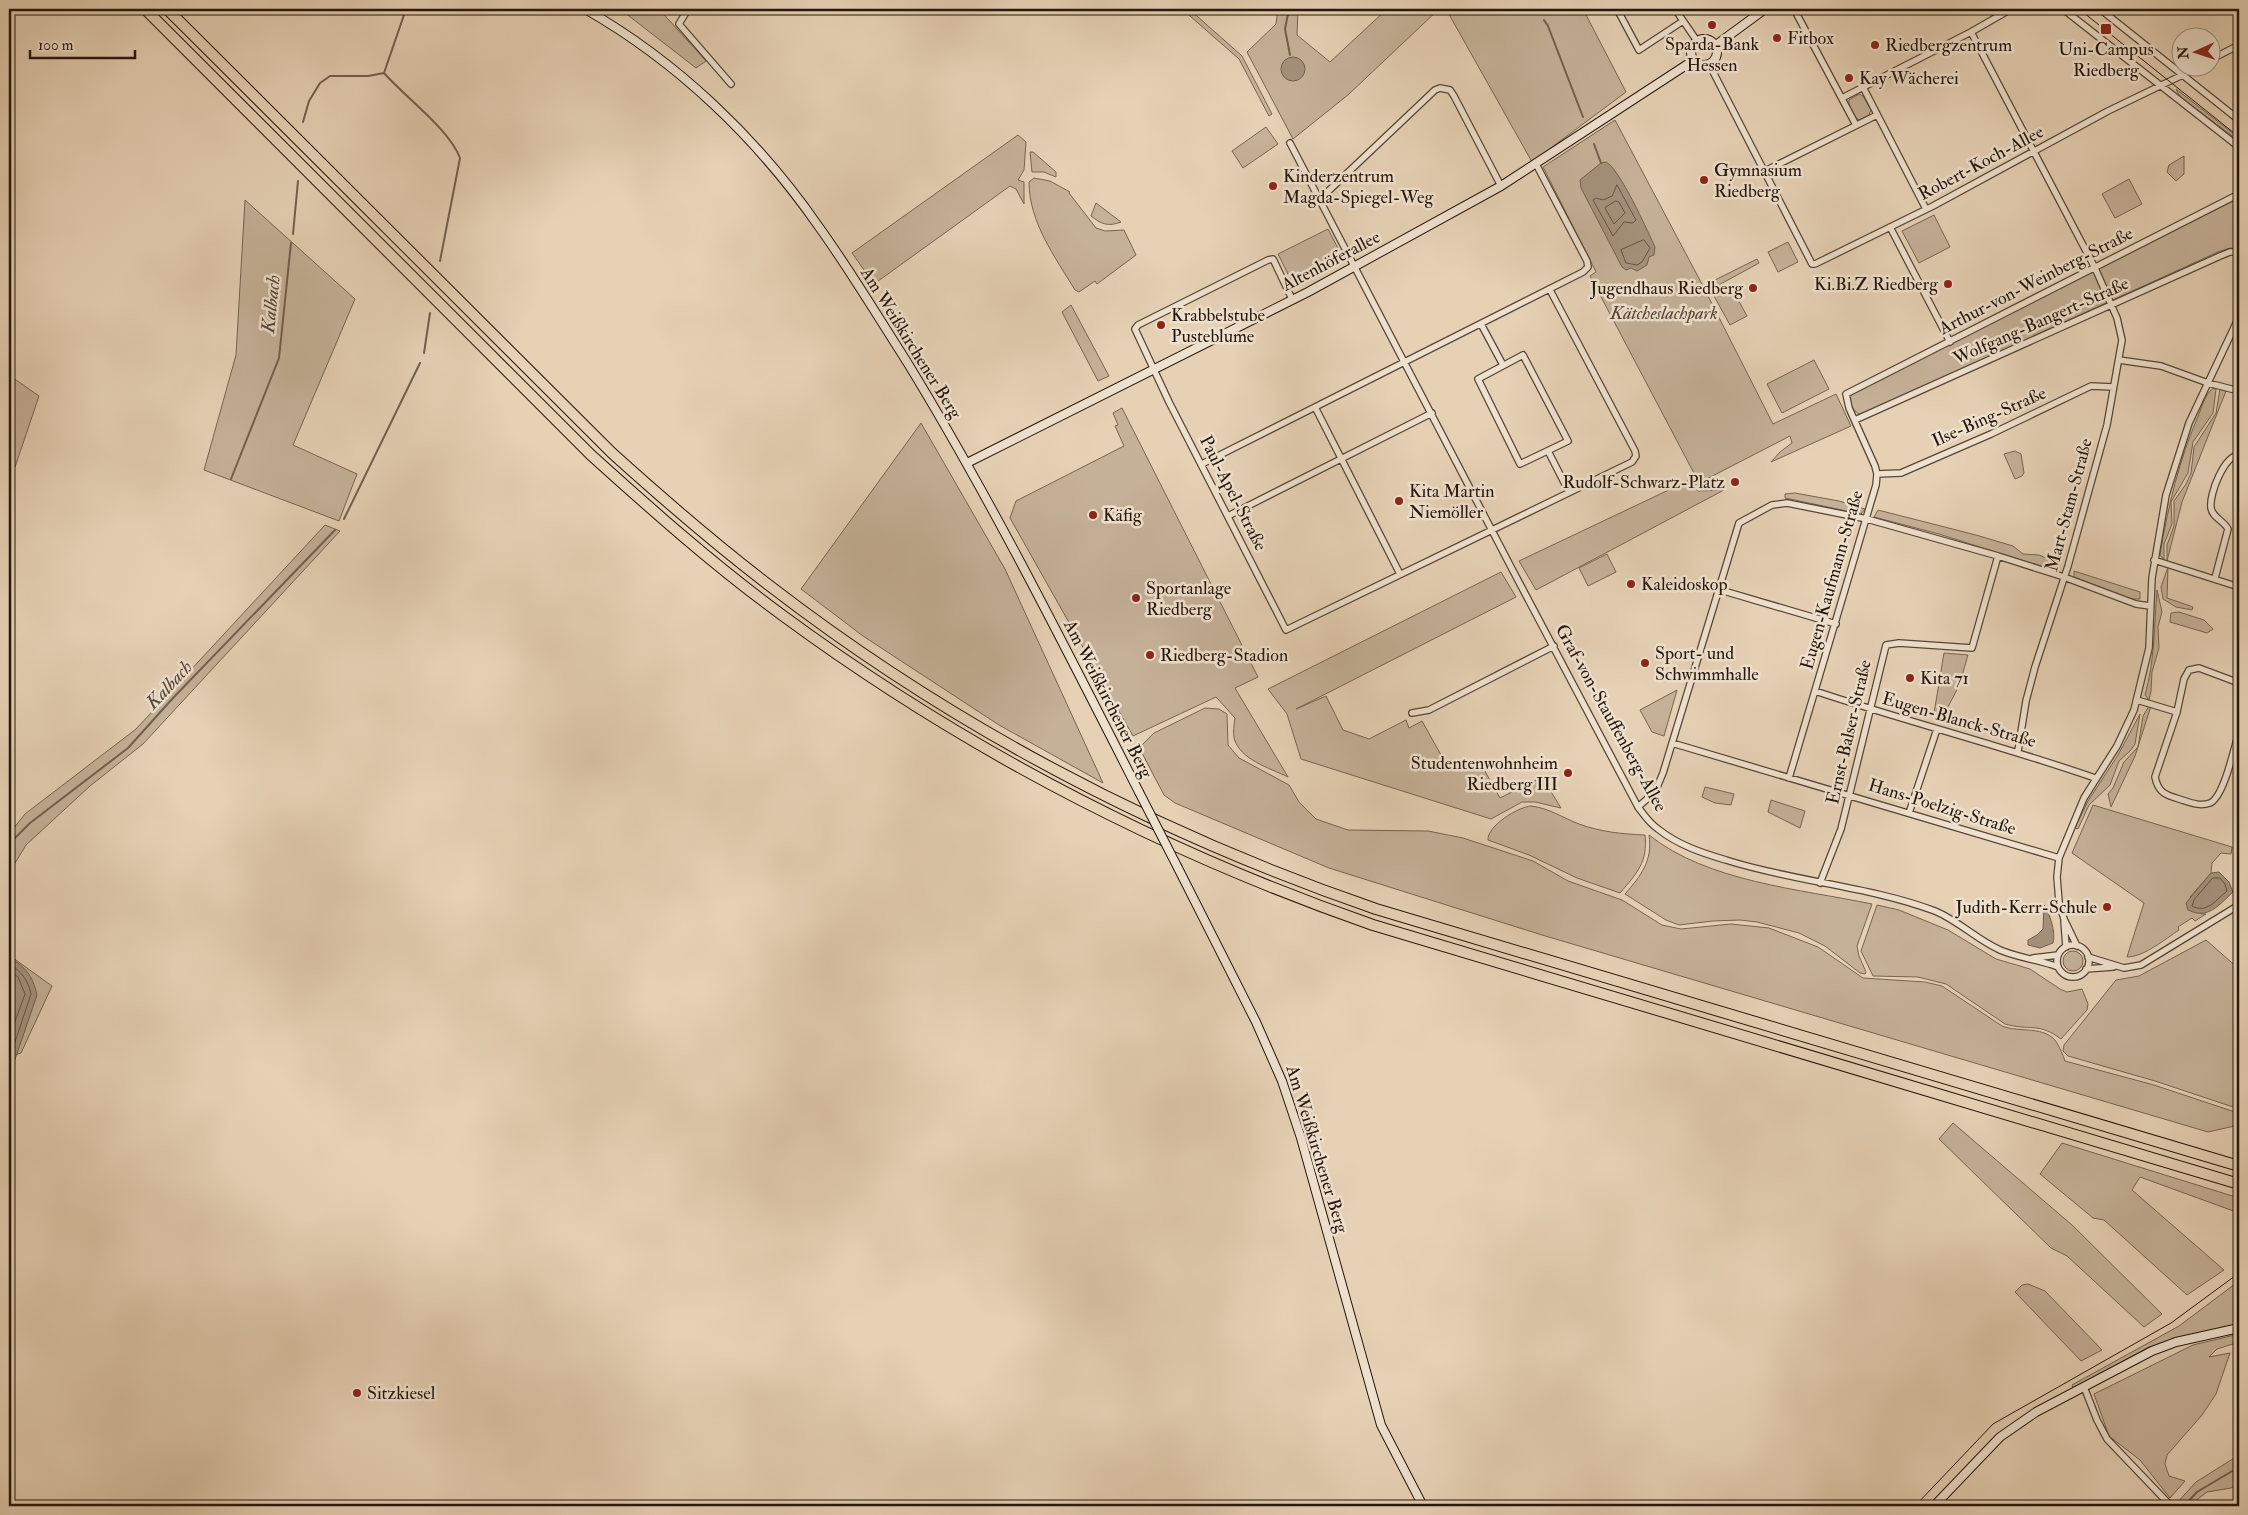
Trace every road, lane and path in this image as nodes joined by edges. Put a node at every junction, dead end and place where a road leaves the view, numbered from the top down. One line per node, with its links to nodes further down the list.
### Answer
1 (145, 9): 108 (highway)
2 (167, 9): 107 (highway)
3 (688, 9): 23 (street)
4 (1617, 9): 12 (street)
5 (1675, 9): 12 (street)
6 (1765, 9): 15 (main road)
7 (1794, 9): 26 (street)
8 (2011, 9): 13 (street)
9 (2064, 9): 24 (street)
10 (2100, 9): 20 (street)
11 (588, 10): 63 (main road, Am Weißkirchener Berg)
12 (1683, 21): 14 (street)
13 (1971, 32): 25 (street); 32 (street, Mart-Stam-Straße)
14 (1697, 41): 15 (main road); 18 (main road)
15 (1716, 45): 19 (main road)
16 (2239, 45): 17 (street)
17 (2220, 55)
18 (1694, 60): 19 (main road); 33 (main road, Altenhöferallee)
19 (1709, 64): 34 (street)
20 (2170, 65)
21 (2175, 78): 24 (street, Robert-Koch-Allee)
22 (2186, 78): 28 (street)
23 (731, 84)
24 (2160, 85): 31 (street); 32 (street, Robert-Koch-Allee)
25 (1863, 87): 26 (street); 27 (street)
26 (1842, 98): 29 (street)
27 (1877, 115): 29 (street); 38 (street)
28 (2239, 120)
29 (1856, 125): 34 (street)
30 (1290, 143): 37 (street, Graf-von-Stauffenberg-Allee)
31 (2239, 146)
32 (2035, 152): 38 (street, Robert-Koch-Allee); 42 (street, Mart-Stam-Straße)
33 (1536, 164): 35 (main road, Altenhöferallee); 43 (street)
34 (1766, 170): 39 (street, Robert-Koch-Allee)
35 (1501, 186): 37 (street); 41 (main road, Altenhöferallee)
36 (2239, 194): 42 (street, Arthur-von-Weinberg-Straße)
37 (1321, 198): 41 (street, Graf-von-Stauffenberg-Allee)
38 (1926, 209): 39 (street, Robert-Koch-Allee)
39 (1890, 227): 48 (street)
40 (2239, 252): 45 (street, Wolfgang-Bangert-Straße)
41 (1355, 266): 44 (main road, Altenhöferallee); 50 (street, Graf-von-Stauffenberg-Allee)
42 (2095, 268): 45 (street, Mart-Stam-Straße); 48 (street, Arthur-von-Weinberg-Straße)
43 (1550, 290): 47 (street); 66 (street)
44 (1292, 299): 52 (main road, Altenhöferallee); 52 (street, Paul-Apel-Straße)
45 (2112, 306): 49 (street, Mart-Stam-Straße); 59 (street, Wolfgang-Bangert-Straße)
46 (2239, 317): 53 (street)
47 (1481, 324): 50 (street); 51 (street)
48 (1950, 342): 56 (street, Arthur-von-Weinberg-Straße)
49 (2118, 360): 53 (street); 54 (street, Mart-Stam-Straße)
50 (1405, 361): 57 (street); 58 (street, Graf-von-Stauffenberg-Allee)
51 (1503, 366): 60 (street); 60 (street)
52 (1153, 369): 63 (main road, Altenhöferallee); 64 (street, Paul-Apel-Straße)
53 (2208, 383): 55 (street); 71 (street)
54 (2113, 387): 65 (street, Ilse-Bing-Straße); 73 (street, Mart-Stam-Straße)
55 (2239, 391)
56 (1846, 394): 59 (street, Eugen-Kaufmann-Straße)
57 (1315, 407): 62 (street); 64 (street)
58 (1432, 413): 62 (street); 69 (street, Graf-von-Stauffenberg-Allee)
59 (1855, 420): 65 (street, Eugen-Kaufmann-Straße)
60 (1548, 451): 66 (street)
61 (2239, 455): 74 (street)
62 (1342, 459): 67 (street); 72 (street)
63 (967, 463): 111 (main road, Am Weißkirchener Berg, bridge)
64 (1202, 464): 67 (street, Paul-Apel-Straße)
65 (1877, 474): 68 (street, Eugen-Kaufmann-Straße)
66 (1569, 492): 69 (street)
67 (1228, 516): 72 (street, Paul-Apel-Straße)
68 (1867, 518): 70 (street); 76 (street); 78 (street, Eugen-Kaufmann-Straße)
69 (1492, 530): 72 (street); 79 (street, Graf-von-Stauffenberg-Allee)
70 (1998, 556): 73 (street); 83 (street, Ernst-Balser-Straße)
71 (2154, 560): 74 (street); 77 (street)
72 (1400, 574)
73 (2064, 577): 77 (street); 89 (street, Mart-Stam-Straße)
74 (2215, 578): 75 (street)
75 (2239, 586)
76 (1718, 589): 78 (street); 88 (street)
77 (2150, 606): 82 (street)
78 (1836, 624): 81 (street, Eugen-Kaufmann-Straße)
79 (1554, 646): 85 (street); 93 (street, Graf-von-Stauffenberg-Allee)
80 (2239, 682): 84 (street)
81 (1815, 691): 83 (street, Eugen-Blanck-Straße); 90 (street, Eugen-Kaufmann-Straße)
82 (2137, 700): 84 (street); 91 (street)
83 (1871, 710): 86 (street, Eugen-Blanck-Straße); 92 (street, Ernst-Balser-Straße)
84 (2177, 712): 87 (street)
85 (1412, 713)
86 (1938, 729): 89 (street, Eugen-Blanck-Straße); 94 (street)
87 (2239, 732)
88 (1672, 743): 90 (street, Hans-Poelzig-Straße); 93 (street)
89 (2018, 751): 91 (street, Eugen-Blanck-Straße)
90 (1789, 778): 92 (street, Hans-Poelzig-Straße)
91 (2095, 778): 95 (street)
92 (1850, 796): 94 (street, Hans-Poelzig-Straße); 96 (street, Ernst-Balser-Straße)
93 (1638, 806): 96 (street, Graf-von-Stauffenberg-Allee)
94 (1909, 813): 95 (street, Hans-Poelzig-Straße)
95 (2059, 858): 98 (street)
96 (1820, 883): 103 (street, Graf-von-Stauffenberg-Allee)
97 (2239, 905): 104 (street, Graf-von-Stauffenberg-Allee)
98 (2064, 919): 99 (street, Graf-von-Stauffenberg-Allee); 100 (street)
99 (2077, 946): 100 (street); 102 (street, Graf-von-Stauffenberg-Allee)
100 (2066, 947): 101 (street)
101 (2058, 955): 103 (street, Graf-von-Stauffenberg-Allee); 105 (street)
102 (2088, 957): 104 (street, Graf-von-Stauffenberg-Allee); 106 (street)
103 (2030, 958): 105 (street, Graf-von-Stauffenberg-Allee)
104 (2115, 966): 106 (street, Graf-von-Stauffenberg-Allee)
105 (2058, 967): 106 (street, Graf-von-Stauffenberg-Allee)
106 (2086, 969)
107 (2239, 1166)
108 (2239, 1184)
109 (2239, 1328): 110 (main road)
110 (2084, 1387): 112 (main road); 113 (street)
111 (1423, 1506)
112 (1934, 1506)
113 (2171, 1506)

